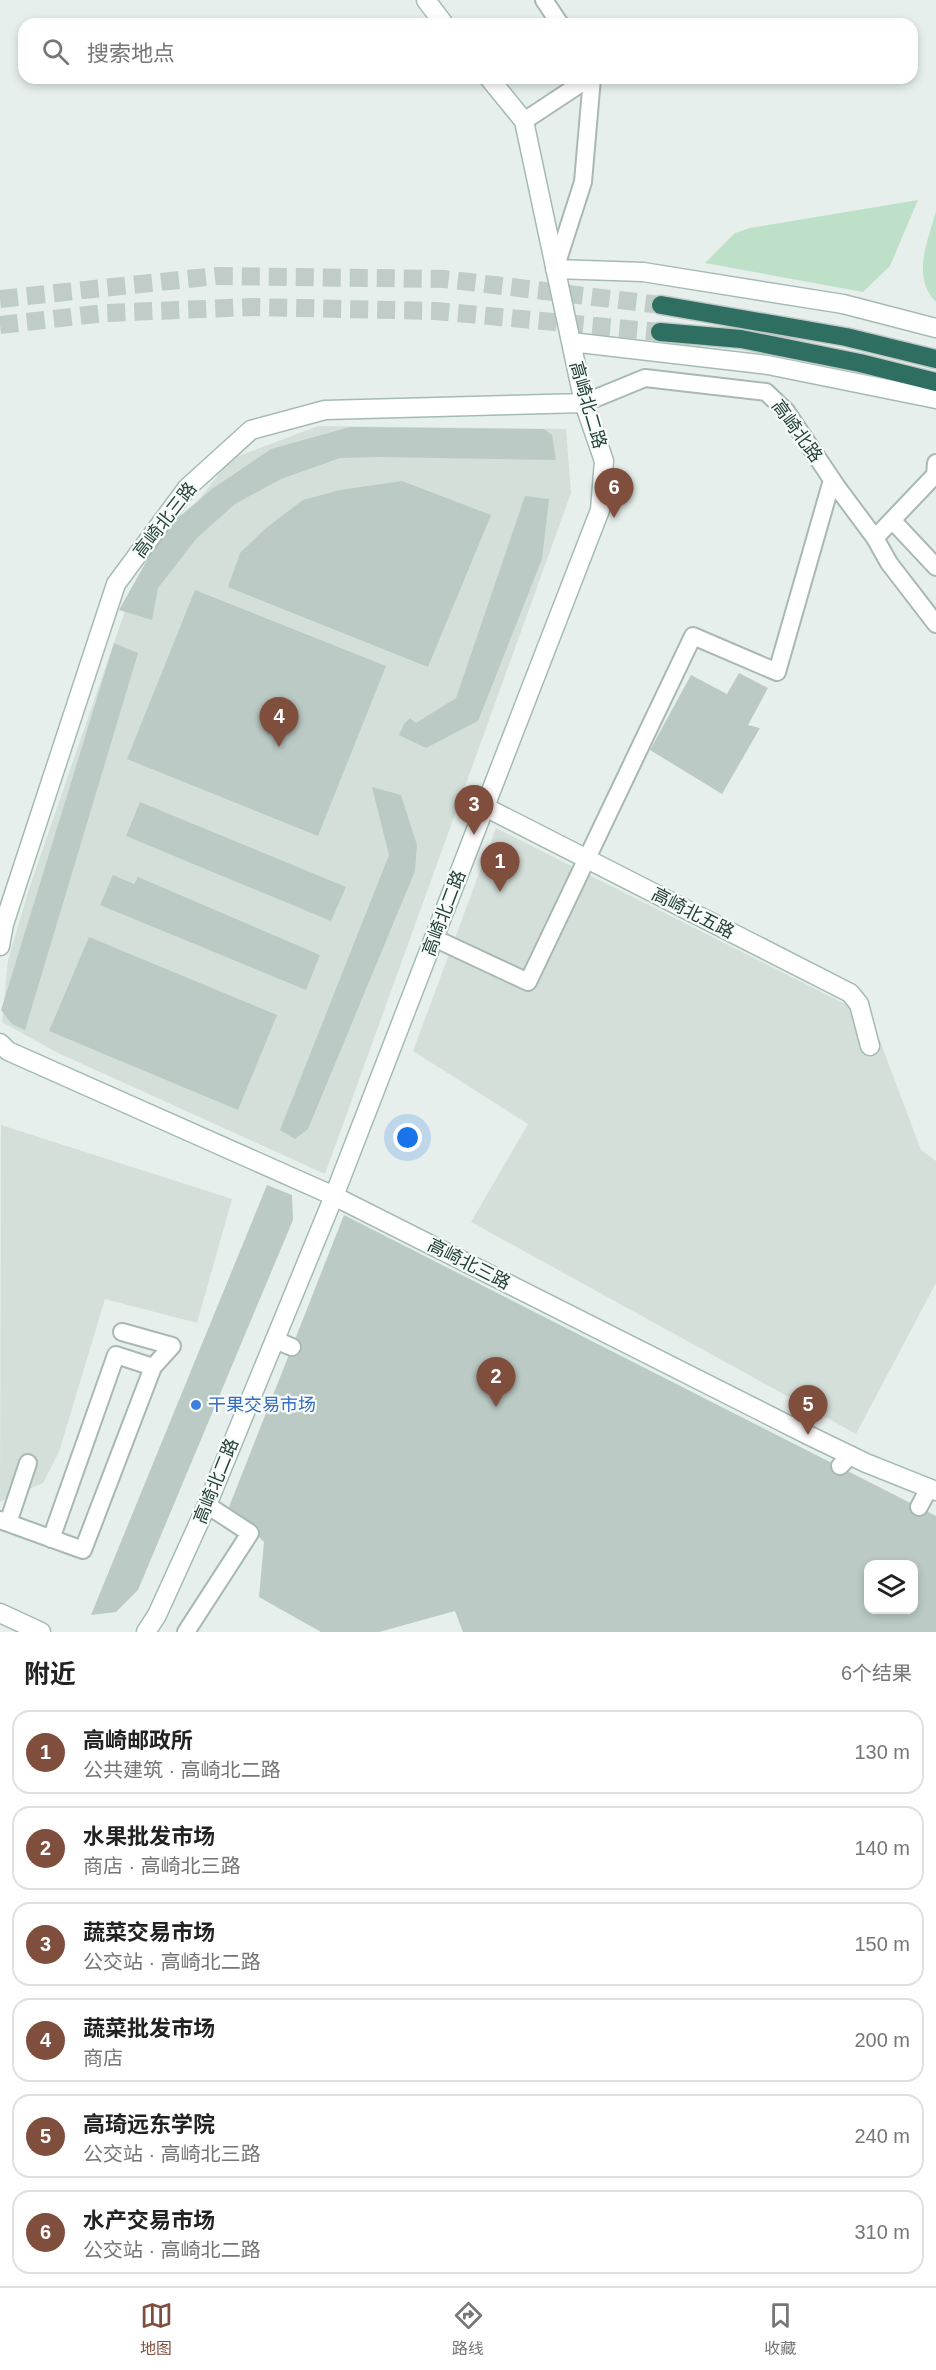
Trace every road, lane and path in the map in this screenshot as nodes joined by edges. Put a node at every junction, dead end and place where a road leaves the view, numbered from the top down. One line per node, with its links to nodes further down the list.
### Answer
1 (426, 0): 3 (street)
2 (544, 0): 4 (street)
3 (440, 18)
4 (556, 18)
5 (494, 84): 8 (street, 高崎北二路)
6 (581, 84): 8 (street)
7 (590, 84): 9 (street)
8 (524, 121): 9 (street, 高崎北二路)
9 (555, 269): 11 (street); 13 (street, 高崎北二路)
10 (661, 305): 14 (highway)
11 (936, 328)
12 (660, 332): 15 (highway)
13 (571, 342): 16 (street); 17 (street, 高崎北二路)
14 (936, 359)
15 (936, 382)
16 (936, 399)
17 (584, 403): 19 (street, 高崎北路); 24 (street, 高崎北二路); 26 (street, 高崎北三路)
18 (936, 463): 20 (street)
19 (832, 480): 21 (street, 高崎北路); 25 (street)
20 (892, 520): 21 (street); 22 (street)
21 (875, 538): 23 (street, 高崎北路)
22 (936, 567)
23 (936, 624)
24 (485, 807): 25 (street, 高崎北五路); 27 (street, 高崎北二路)
25 (586, 858): 27 (street); 30 (street, 高崎北五路)
26 (2, 924): 28 (street, 高崎北三路)
27 (434, 938): 31 (street, 高崎北二路)
28 (0, 946)
29 (0, 1043): 31 (street, 高崎北三路)
30 (870, 1046)
31 (334, 1196): 33 (street, 高崎北二路); 37 (street, 高崎北三路)
32 (122, 1332): 35 (street)
33 (275, 1340): 34 (street); 38 (street, 高崎北二路)
34 (292, 1347)
35 (153, 1367): 41 (street); 41 (street)
36 (28, 1463): 40 (street)
37 (932, 1490): 39 (street)
38 (207, 1505): 44 (street, 高崎北二路); 45 (street)
39 (919, 1507)
40 (4, 1521): 41 (street)
41 (51, 1539)
42 (0, 1613): 43 (street)
43 (41, 1632)
44 (146, 1632)
45 (186, 1632)

